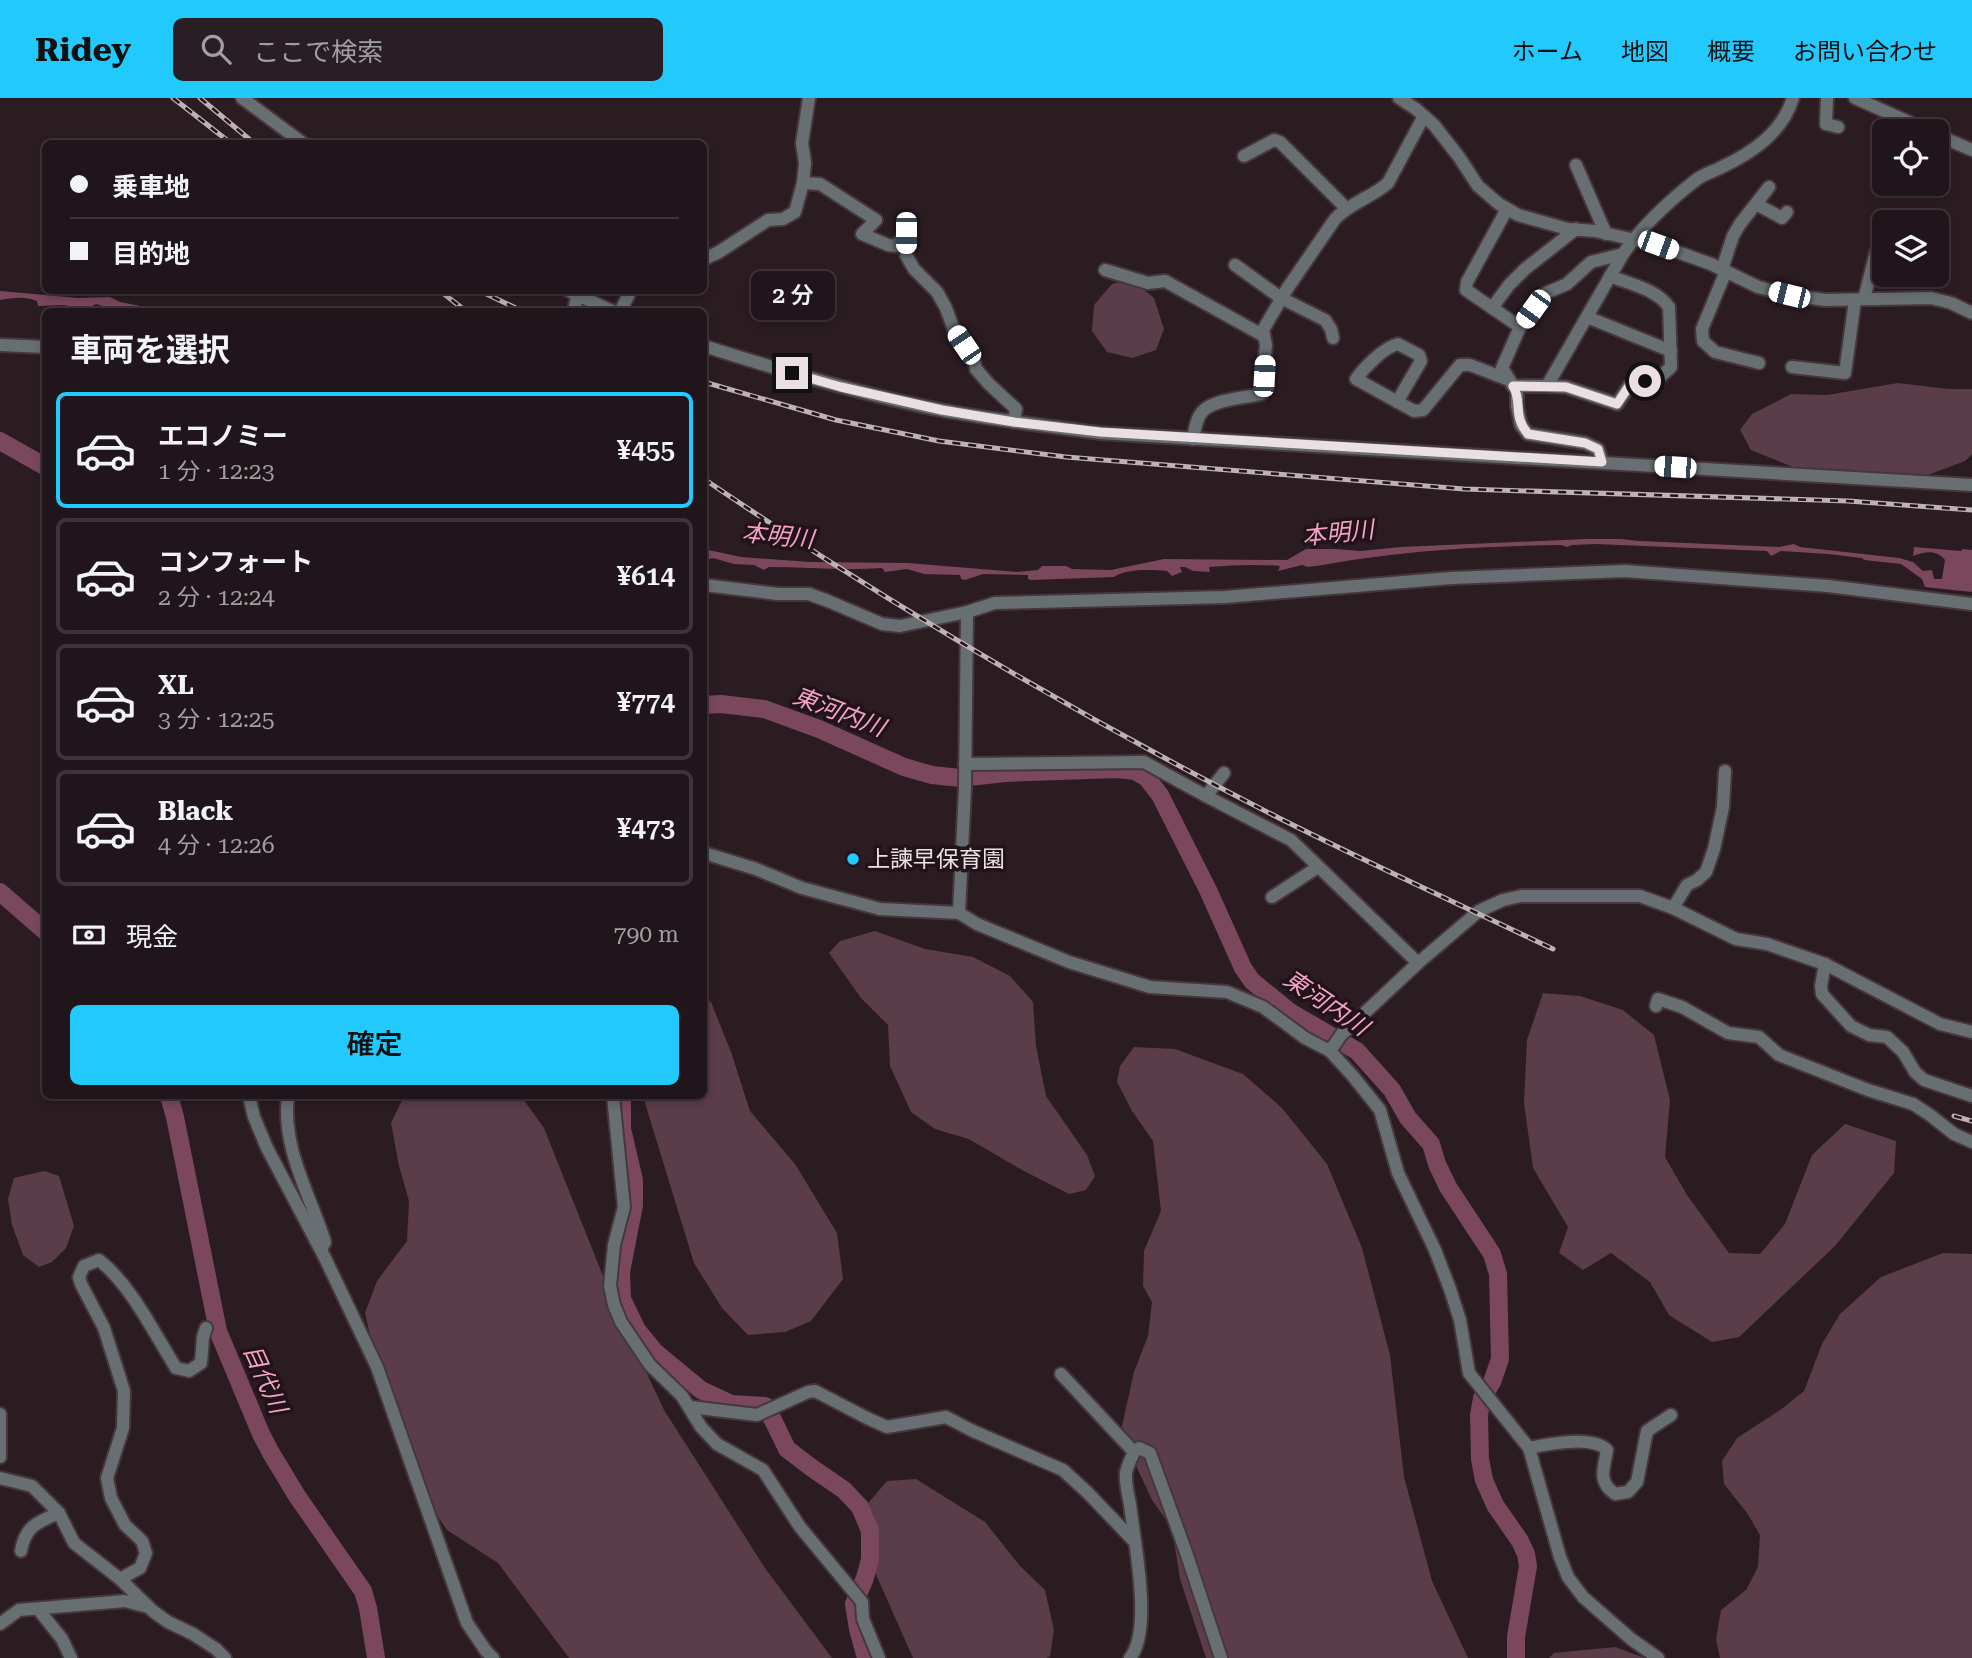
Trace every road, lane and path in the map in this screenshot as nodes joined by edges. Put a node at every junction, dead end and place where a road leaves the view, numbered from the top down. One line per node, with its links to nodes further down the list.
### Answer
1 (242, 98): 10 (street)
2 (809, 98): 15 (street)
3 (1399, 98): 7 (street)
4 (1793, 98): 23 (street)
5 (1827, 98): 9 (street)
6 (1855, 98): 8 (street)
7 (1424, 116): 18 (street); 19 (street)
8 (1901, 119)
9 (1838, 127)
10 (299, 140)
11 (1949, 140): 12 (street)
12 (1972, 150)
13 (1244, 156): 18 (street)
14 (1576, 165): 22 (street)
15 (803, 183): 27 (street); 52 (street)
16 (1769, 187): 17 (street)
17 (1756, 204): 20 (street); 31 (street)
18 (1346, 208): 34 (street)
19 (1507, 209): 21 (street); 37 (street)
20 (1787, 212)
21 (1576, 229): 22 (street); 37 (street)
22 (1606, 233): 23 (street)
23 (1633, 239): 25 (street); 31 (street)
24 (722, 242): 26 (street)
25 (1623, 254): 32 (street); 40 (street)
26 (707, 255)
27 (707, 257)
28 (1872, 264): 35 (street)
29 (1235, 265): 34 (street)
30 (1105, 270): 41 (street)
31 (1724, 270): 35 (street); 47 (street)
32 (1610, 276): 39 (street); 46 (street)
33 (574, 294): 36 (street)
34 (1281, 298): 41 (street); 42 (street)
35 (1860, 300): 38 (street); 48 (street)
36 (605, 308)
37 (1492, 308): 40 (street)
38 (1972, 313)
39 (1587, 317): 46 (street); 50 (street)
40 (1520, 327): 49 (street)
41 (1264, 336): 53 (street)
42 (1332, 338)
43 (0, 345): 44 (street)
44 (42, 347)
45 (707, 347): 52 (street)
46 (1671, 351): 50 (street)
47 (1759, 363)
48 (1792, 367)
49 (1511, 383): 50 (street); 51 (street); 54 (street)
50 (1547, 386)
51 (1397, 402): 51 (street)
52 (1014, 422): 53 (street)
53 (1193, 439): 54 (street)
54 (1602, 462): 55 (street)
55 (1972, 485)
56 (707, 585): 58 (street)
57 (1972, 604): 58 (street)
58 (967, 612): 59 (street)
59 (965, 769): 62 (street); 67 (street)
60 (1725, 771): 66 (street)
61 (1224, 773): 62 (street)
62 (1206, 796): 64 (street)
63 (707, 854): 67 (street)
64 (1318, 867): 65 (street); 68 (street)
65 (1272, 897)
66 (1673, 908): 68 (street); 69 (street)
67 (959, 913): 72 (street)
68 (1418, 963): 72 (street)
69 (1825, 964): 71 (street); 73 (street)
70 (1656, 1006): 77 (street)
71 (1972, 1032)
72 (1330, 1050): 84 (street)
73 (1972, 1096)
74 (250, 1099): 78 (street)
75 (288, 1099): 78 (street)
76 (613, 1099): 81 (street)
77 (1972, 1142)
78 (320, 1249): 97 (street)
79 (206, 1328): 91 (street)
80 (1061, 1374): 85 (street)
81 (690, 1407): 89 (street); 98 (street)
82 (0, 1414): 86 (street)
83 (1671, 1415): 84 (street)
84 (1529, 1448): 101 (street)
85 (1134, 1452): 89 (street); 100 (street)
86 (0, 1457)
87 (0, 1478): 88 (street)
88 (59, 1513): 90 (street); 91 (street)
89 (1133, 1540): 99 (street)
90 (22, 1550)
91 (120, 1579): 92 (street)
92 (148, 1607): 93 (street); 96 (street)
93 (38, 1609): 94 (street); 95 (street)
94 (0, 1624)
95 (71, 1658)
96 (225, 1658)
97 (493, 1658)
98 (879, 1658)
99 (1130, 1658)
100 (1221, 1658)
101 (1658, 1658)

